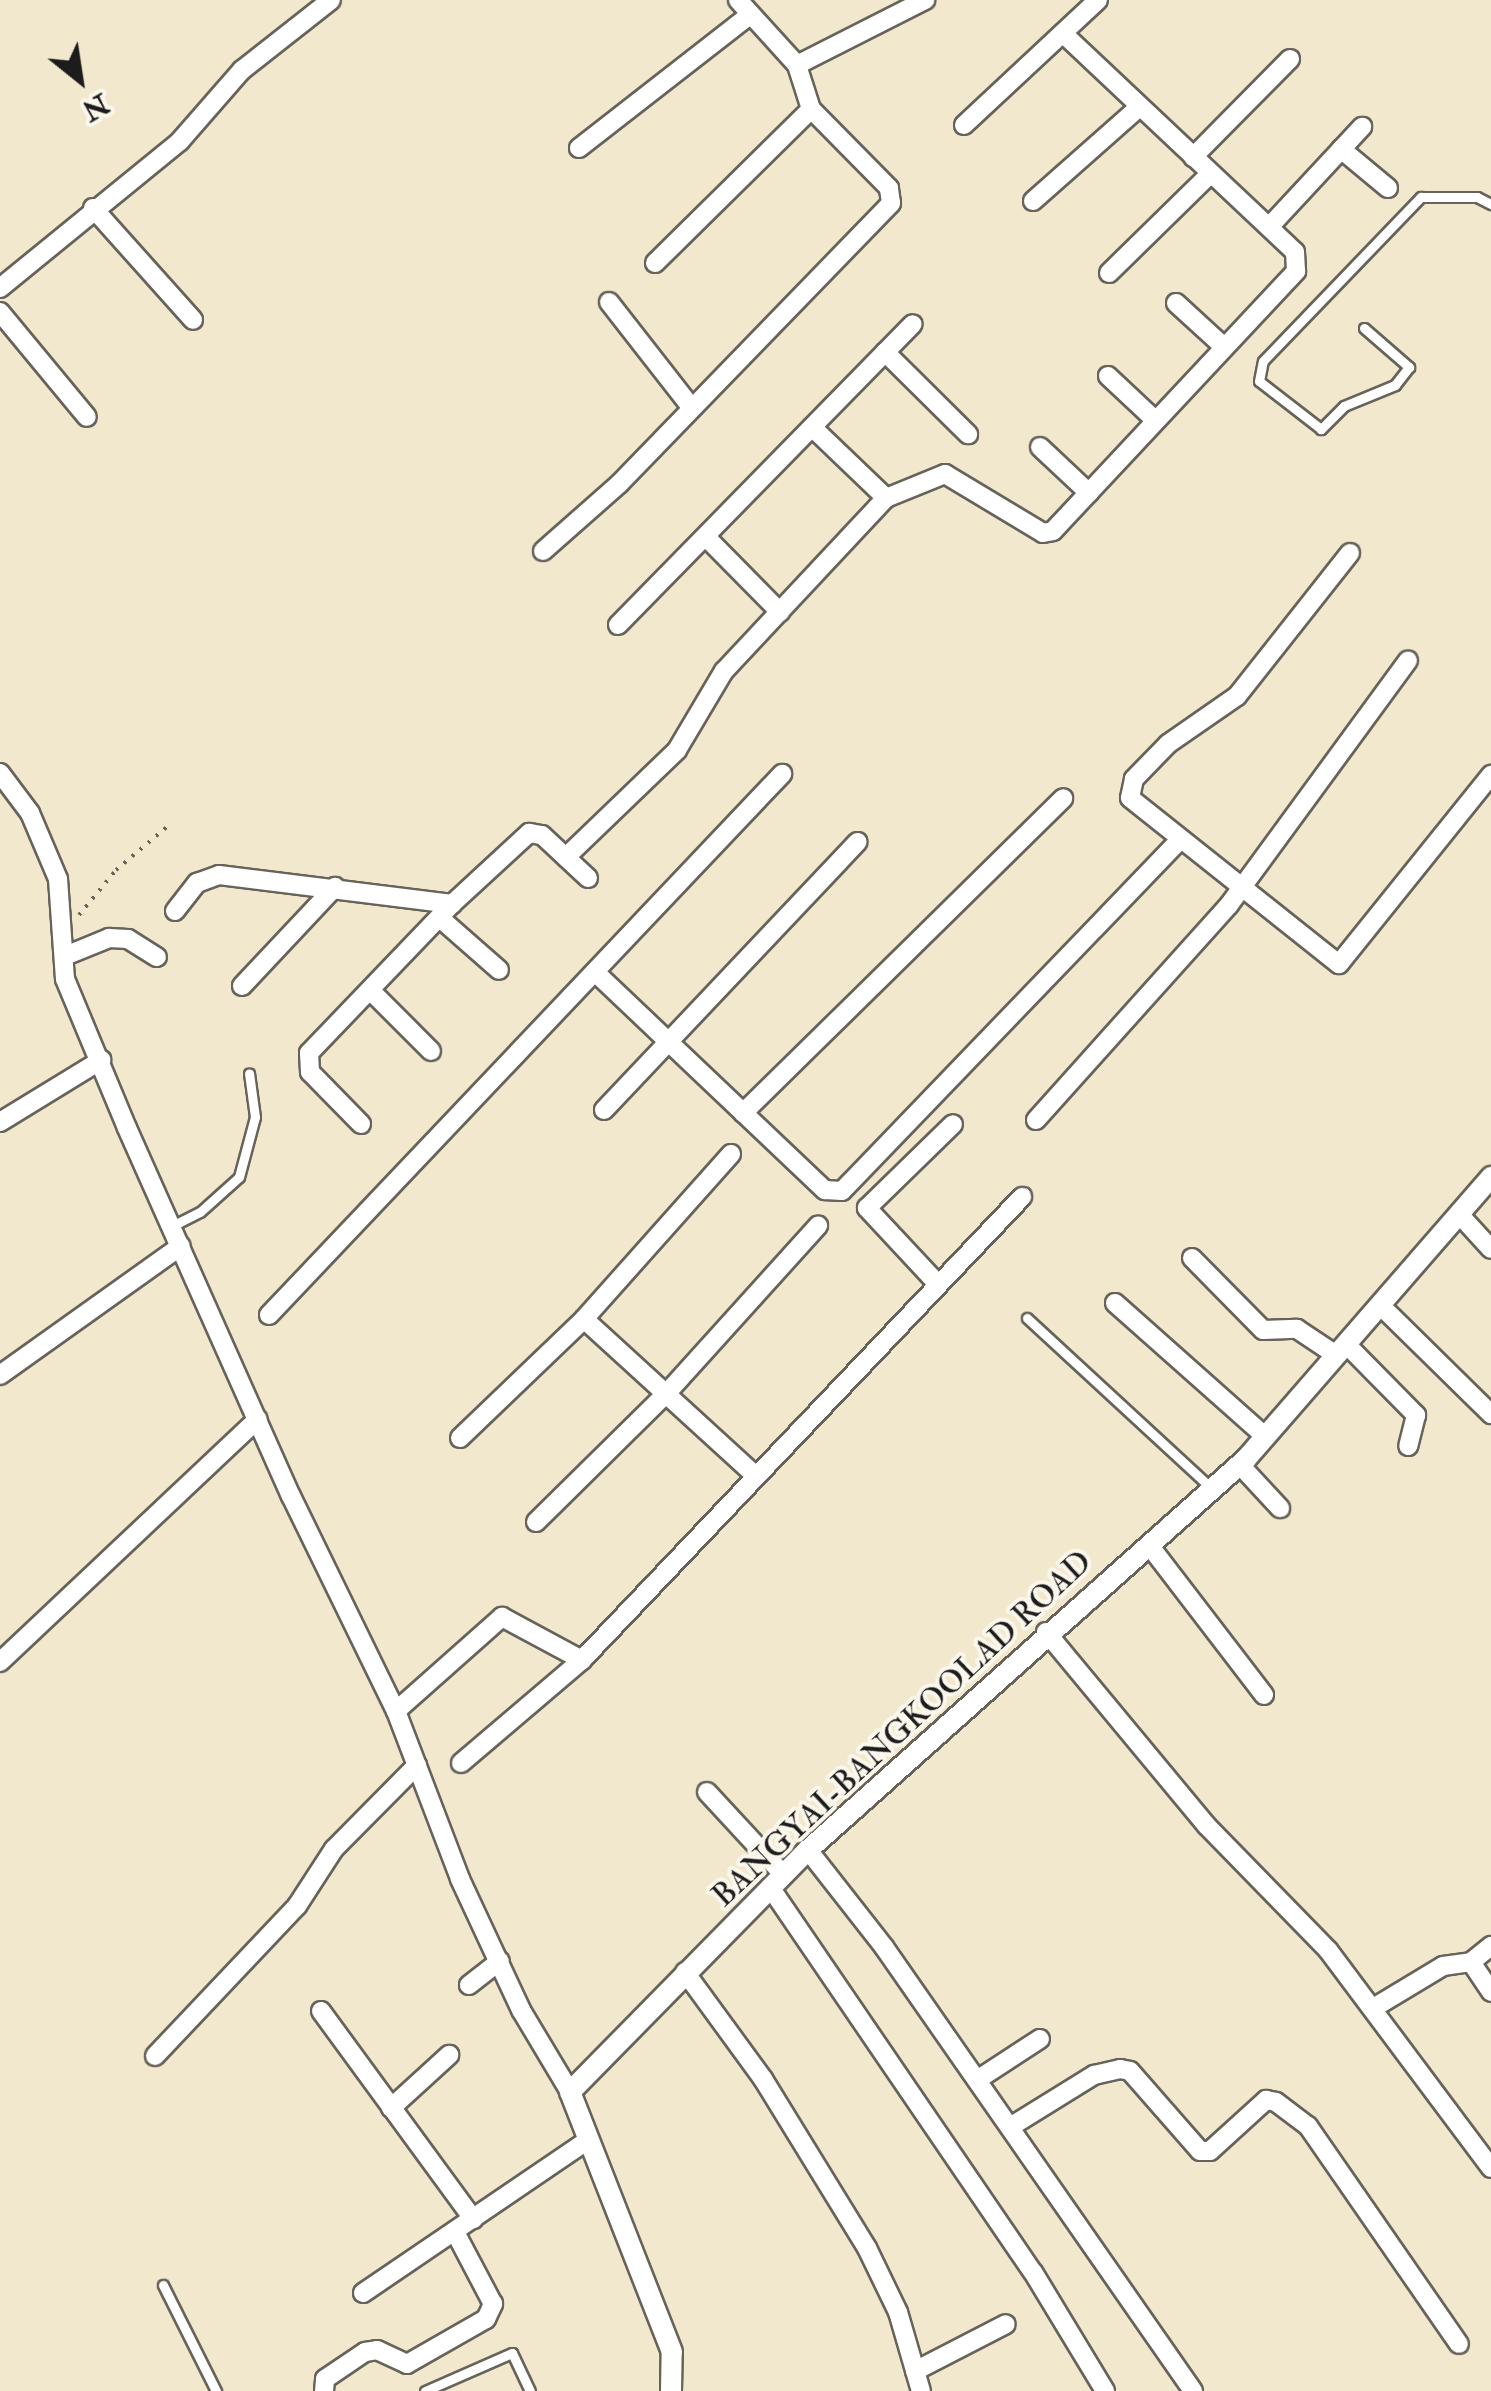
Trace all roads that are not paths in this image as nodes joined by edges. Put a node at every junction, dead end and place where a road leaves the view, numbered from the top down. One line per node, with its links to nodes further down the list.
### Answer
1 (331, 0): 19 (street)
2 (925, 0): 7 (street)
3 (1098, 0): 5 (street)
4 (744, 7): 7 (street); 12 (street)
5 (1062, 33): 8 (street); 10 (street)
6 (1290, 59): 14 (street)
7 (797, 64): 9 (street)
8 (1138, 108): 14 (street); 17 (street)
9 (811, 109): 21 (street); 33 (street)
10 (964, 126)
11 (1362, 127): 13 (street)
12 (579, 148)
13 (1341, 149): 16 (street); 20 (street)
14 (1194, 157): 15 (street)
15 (1209, 176): 20 (street); 22 (street)
16 (1388, 188)
17 (1033, 202)
18 (1491, 204): 29 (lane)
19 (93, 208): 23 (street); 27 (street)
20 (1269, 227): 30 (street)
21 (655, 263)
22 (1108, 274)
23 (0, 288)
24 (609, 302): 33 (street)
25 (1176, 303): 30 (street)
26 (0, 312): 34 (street)
27 (193, 320)
28 (913, 324): 31 (street)
29 (1364, 328)
30 (1222, 346): 35 (street)
31 (886, 352): 36 (street); 37 (street)
32 (1108, 376): 35 (street)
33 (692, 407): 42 (street)
34 (87, 417)
35 (1155, 420): 39 (street)
36 (812, 428): 40 (street); 41 (street)
37 (968, 434)
38 (1040, 447): 39 (street)
39 (1089, 493): 40 (street)
40 (886, 498): 44 (street)
41 (707, 538): 44 (street); 45 (street)
42 (544, 551)
43 (1350, 553): 51 (street)
44 (780, 612): 53 (street)
45 (618, 625)
46 (1408, 660): 55 (street)
47 (0, 773): 59 (street)
48 (782, 774): 62 (street)
49 (1491, 775): 55 (street)
50 (1063, 798): 70 (street)
51 (1180, 840): 55 (street); 70 (street)
52 (857, 842): 65 (street)
53 (566, 857): 54 (street); 58 (street)
54 (588, 878)
55 (1237, 886): 71 (street)
56 (335, 887): 57 (street); 58 (street); 63 (street)
57 (175, 911)
58 (447, 911): 61 (street); 64 (street)
59 (65, 956): 60 (street); 67 (street)
60 (157, 957)
61 (499, 970)
62 (594, 972): 65 (street); 87 (street)
63 (242, 986)
64 (373, 993): 66 (street); 73 (street)
65 (668, 1042): 69 (street); 70 (street)
66 (431, 1050)
67 (101, 1060): 72 (street); 79 (street)
68 (249, 1073): 79 (lane)
69 (604, 1110)
70 (744, 1113)
71 (1036, 1120)
72 (0, 1122)
73 (361, 1124)
74 (953, 1124): 84 (street)
75 (731, 1154): 89 (street)
76 (1491, 1177): 78 (street, BANGYAI-BANGKOOLAD ROAD)
77 (1022, 1197): 84 (street)
78 (1459, 1214): 82 (street); 86 (street, BANGYAI-BANGKOOLAD ROAD)
79 (172, 1226): 81 (street)
80 (818, 1226): 92 (street)
81 (181, 1246): 91 (street); 94 (street)
82 (1491, 1249)
83 (1192, 1258): 90 (street)
84 (935, 1281): 99 (street)
85 (1115, 1302): 95 (street)
86 (1380, 1305): 90 (street, BANGYAI-BANGKOOLAD ROAD); 93 (street)
87 (269, 1315)
88 (1027, 1318): 100 (lane)
89 (584, 1320): 92 (street); 96 (street)
90 (1341, 1350): 95 (street, BANGYAI-BANGKOOLAD ROAD); 97 (street)
91 (0, 1375)
92 (666, 1394): 99 (street); 102 (street)
93 (1491, 1414)
94 (258, 1419): 106 (street); 108 (street)
95 (1266, 1437): 98 (street, BANGYAI-BANGKOOLAD ROAD)
96 (460, 1438)
97 (1408, 1446)
98 (1240, 1465): 100 (street, BANGYAI-BANGKOOLAD ROAD); 101 (street)
99 (754, 1474): 105 (street)
100 (1213, 1490): 103 (street, BANGYAI-BANGKOOLAD ROAD)
101 (1280, 1508)
102 (536, 1522)
103 (1148, 1545): 104 (street, BANGYAI-BANGKOOLAD ROAD); 107 (street)
104 (1046, 1632): 112 (street, BANGYAI-BANGKOOLAD ROAD); 120 (street)
105 (582, 1660): 108 (street); 109 (street)
106 (0, 1662)
107 (1264, 1696)
108 (396, 1711): 110 (street)
109 (461, 1763)
110 (417, 1766): 115 (street); 124 (street)
111 (707, 1792): 113 (street)
112 (808, 1850): 113 (street, BANGYAI-BANGKOOLAD ROAD); 125 (street)
113 (776, 1880): 117 (street, BANGYAI-BANGKOOLAD ROAD); 144 (street)
114 (1491, 1946): 116 (street)
115 (500, 1961): 118 (street); 126 (street)
116 (1471, 1962): 119 (street); 120 (street)
117 (684, 1972): 126 (street, BANGYAI-BANGKOOLAD ROAD); 137 (street)
118 (469, 1985)
119 (1491, 1992)
120 (1375, 2007): 130 (street)
121 (321, 2011): 127 (street)
122 (1040, 2040): 125 (street)
123 (448, 2055): 127 (street)
124 (155, 2056)
125 (977, 2080): 128 (street)
126 (570, 2092): 129 (street)
127 (390, 2108): 131 (street)
128 (1010, 2127): 136 (street); 145 (street)
129 (587, 2141): 131 (street); 142 (street)
130 (1491, 2168)
131 (474, 2219): 132 (street)
132 (454, 2232): 134 (street); 139 (street)
133 (163, 2285): 138 (lane)
134 (364, 2293)
135 (1006, 2324): 137 (street)
136 (1459, 2344)
137 (914, 2371): 143 (street)
138 (216, 2391)
139 (324, 2391)
140 (424, 2391): 141 (lane)
141 (530, 2391)
142 (671, 2391)
143 (921, 2391)
144 (1105, 2391)
145 (1194, 2391)

